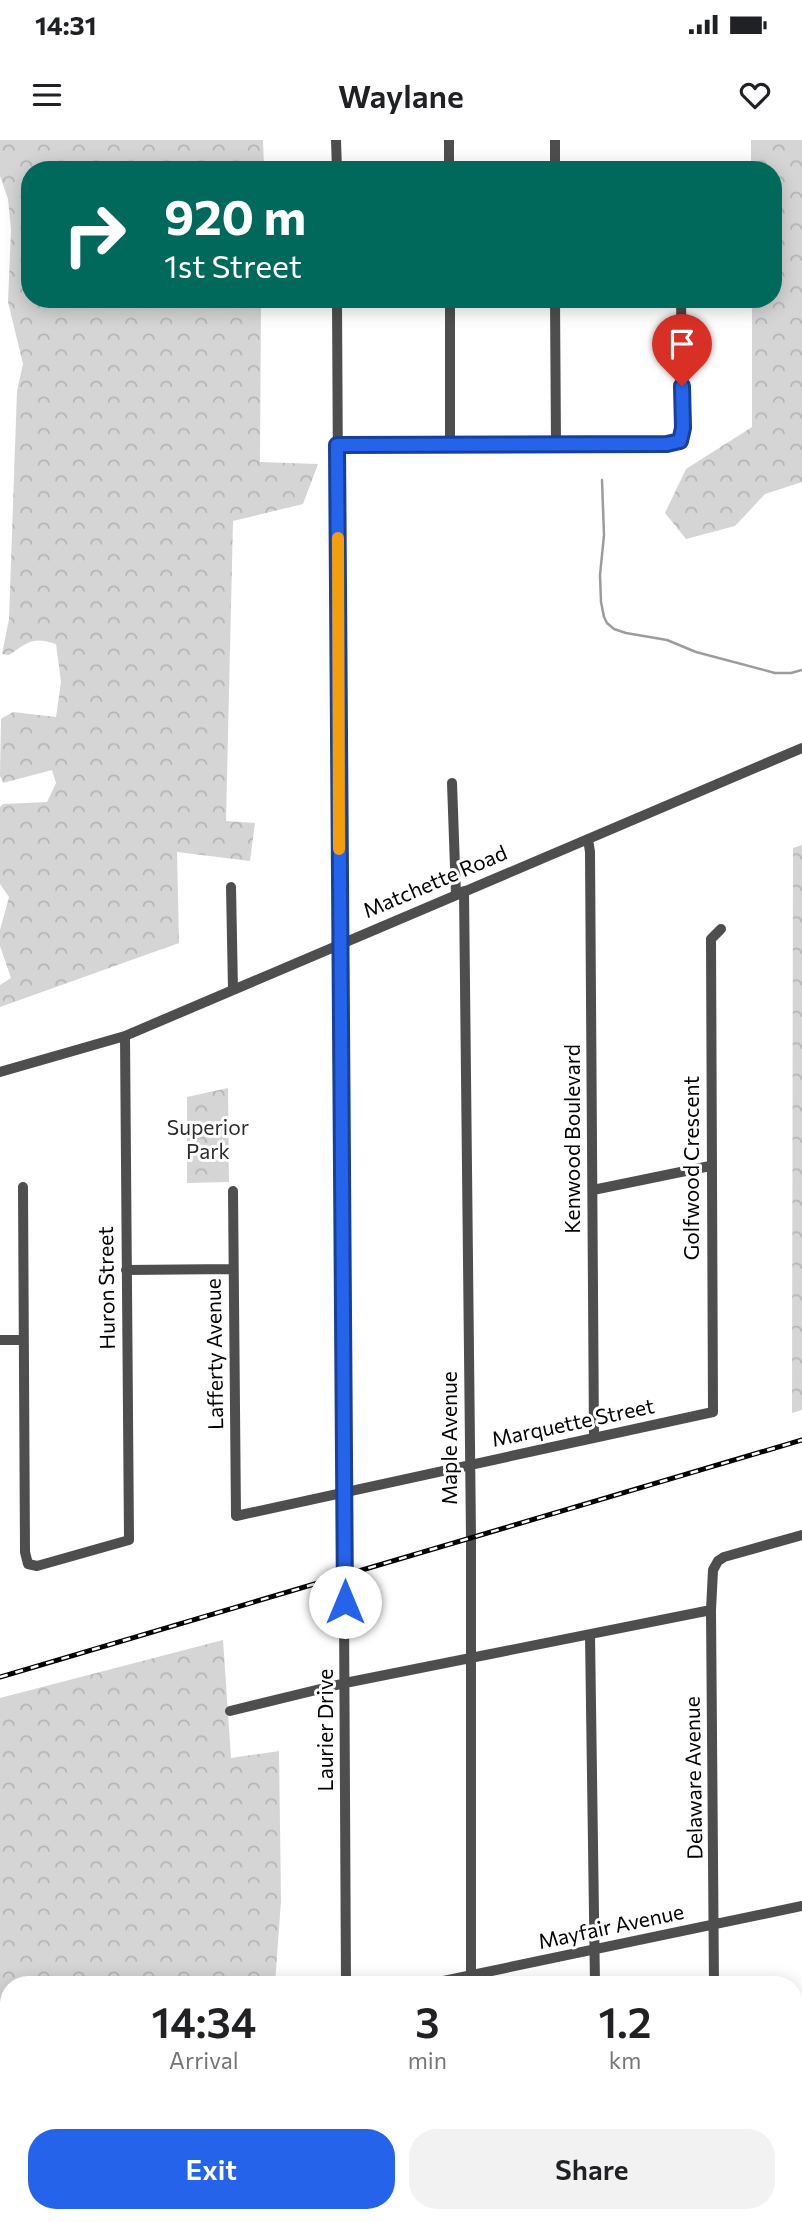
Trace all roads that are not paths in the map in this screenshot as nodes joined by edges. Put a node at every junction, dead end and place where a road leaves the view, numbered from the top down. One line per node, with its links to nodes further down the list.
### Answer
1 (337, 140): 4 (street)
2 (449, 140): 5 (street)
3 (555, 140): 6 (street)
4 (337, 161)
5 (449, 161)
6 (555, 161)
7 (337, 308): 12 (street, Laurier Drive)
8 (450, 308): 13 (street)
9 (555, 308): 11 (street)
10 (681, 308): 11 (street)
11 (556, 444): 13 (street)
12 (337, 445): 13 (street); 20 (street, Laurier Drive)
13 (450, 445)
14 (802, 748): 16 (street, Matchette Road)
15 (452, 783): 18 (street, Maple Avenue)
16 (588, 839): 18 (street, Matchette Road); 26 (street, Kenwood Boulevard)
17 (231, 887): 21 (street)
18 (460, 893): 20 (street, Matchette Road); 34 (street, Maple Avenue)
19 (721, 929): 24 (street, Golfwood Crescent)
20 (340, 943): 21 (street, Matchette Road); 35 (street, Laurier Drive)
21 (233, 990): 22 (street, Matchette Road)
22 (125, 1035): 23 (street, Matchette Road); 29 (street, Huron Street)
23 (0, 1072)
24 (710, 1166): 26 (street); 32 (street, Golfwood Crescent)
25 (23, 1187): 31 (street)
26 (593, 1190): 33 (street, Kenwood Boulevard)
27 (233, 1191): 28 (street, Lafferty Avenue)
28 (233, 1269): 29 (street); 36 (street, Lafferty Avenue)
29 (126, 1270): 31 (street, Huron Street)
30 (0, 1340): 31 (street)
31 (22, 1340)
32 (713, 1412): 33 (street, Marquette Street)
33 (594, 1438): 34 (street, Marquette Street)
34 (469, 1465): 35 (street, Marquette Street); 40 (street, Maple Avenue)
35 (344, 1492): 36 (street, Marquette Street); 41 (street, Laurier Drive)
36 (236, 1516)
37 (802, 1535): 38 (street, Delaware Avenue)
38 (711, 1609): 39 (street); 44 (street, Delaware Avenue)
39 (590, 1635): 40 (street); 45 (street)
40 (470, 1659): 41 (street); 47 (street, Maple Avenue)
41 (345, 1683): 42 (street); 46 (street, Laurier Drive)
42 (230, 1711)
43 (802, 1906): 44 (street, Mayfair Avenue)
44 (714, 1925): 45 (street, Mayfair Avenue); 50 (street, Delaware Avenue)
45 (594, 1951): 48 (street, Mayfair Avenue); 49 (street)
46 (346, 1976)
47 (471, 1976)
48 (488, 1976)
49 (595, 1976)
50 (714, 1976)

